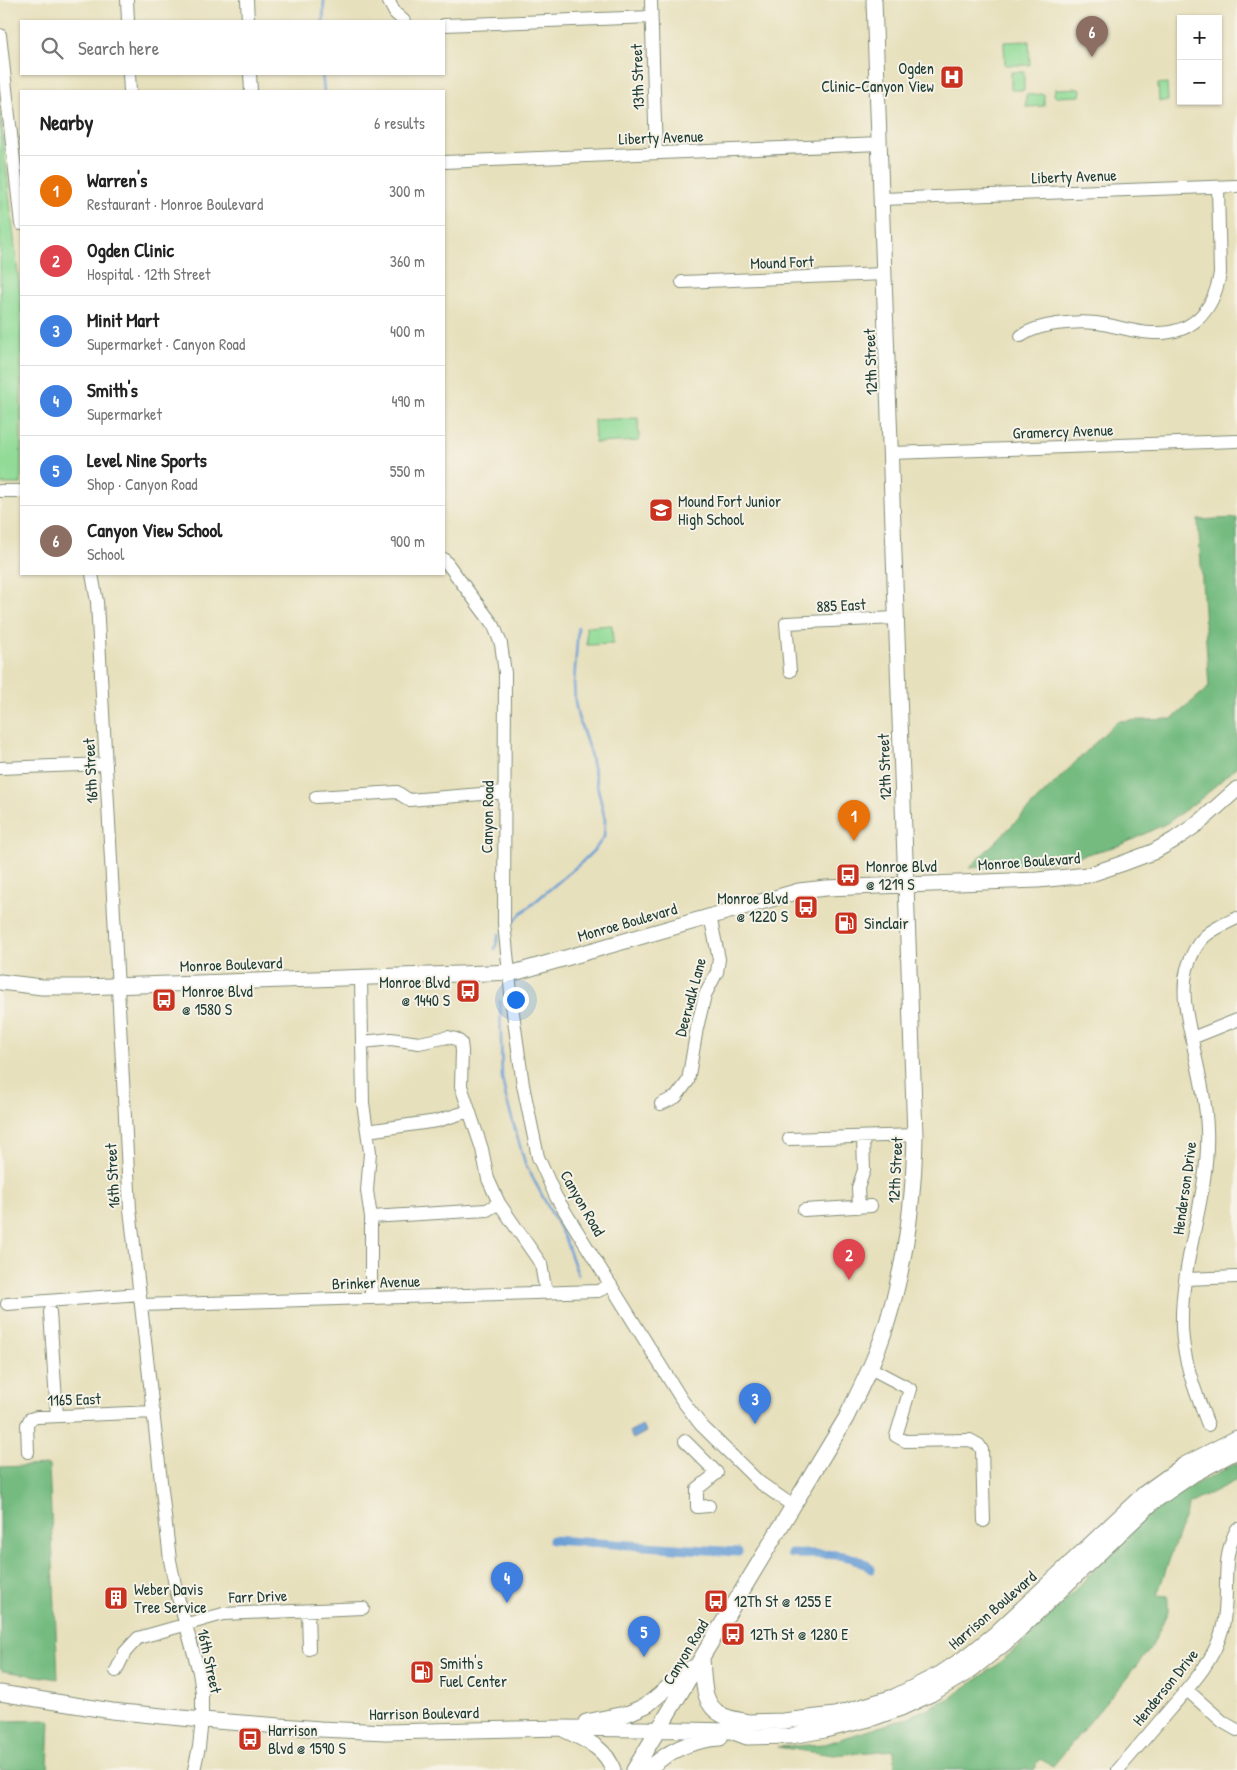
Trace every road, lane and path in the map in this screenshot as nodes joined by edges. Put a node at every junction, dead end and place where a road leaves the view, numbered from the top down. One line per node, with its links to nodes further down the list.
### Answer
1 (127, 0): 7 (street)
2 (248, 0): 8 (street)
3 (388, 0): 9 (street)
4 (651, 0): 6 (street, 13th Street)
5 (874, 0): 18 (main road, 12th Street)
6 (651, 18): 10 (street); 19 (street, 13th Street)
7 (128, 20)
8 (248, 20)
9 (403, 20)
10 (445, 25)
11 (0, 35): 17 (street)
12 (129, 75): 14 (street)
13 (250, 75): 15 (street)
14 (130, 90)
15 (251, 90)
16 (20, 103): 17 (street)
17 (8, 104): 24 (street)
18 (880, 144): 19 (street, Liberty Avenue); 23 (main road, 12th Street)
19 (656, 153): 20 (street, Liberty Avenue)
20 (445, 162)
21 (1237, 186): 22 (street, Liberty Avenue)
22 (1218, 187): 23 (street, Liberty Avenue); 27 (street)
23 (882, 199): 25 (main road, 12th Street)
24 (20, 207)
25 (884, 274): 26 (street, Mound Fort); 29 (main road, 12th Street)
26 (682, 282)
27 (1022, 336)
28 (1237, 441): 29 (street, Gramercy Avenue)
29 (890, 454): 34 (main road, 12th Street)
30 (0, 491): 31 (street)
31 (20, 491)
32 (445, 560): 39 (street, Canyon Road)
33 (92, 575): 36 (street, 16th Street)
34 (896, 618): 35 (street, 885 East); 41 (main road, 12th Street)
35 (790, 671)
36 (106, 764): 37 (street); 47 (street, 16th Street)
37 (0, 768)
38 (1237, 789): 41 (main road, Monroe Boulevard)
39 (505, 792): 40 (street); 44 (street, Canyon Road)
40 (316, 797)
41 (906, 885): 42 (main road, Monroe Boulevard); 54 (main road, 12th Street)
42 (710, 916): 44 (main road, Monroe Boulevard); 51 (street, Deerwalk Lane)
43 (1237, 918): 49 (street, Henderson Drive)
44 (509, 972): 45 (main road, Monroe Boulevard); 62 (street, Canyon Road)
45 (361, 977): 47 (main road, Monroe Boulevard); 50 (street)
46 (0, 982): 47 (main road, Monroe Boulevard)
47 (118, 986): 65 (street, 16th Street)
48 (1237, 1020): 49 (street)
49 (1192, 1038): 61 (street, Henderson Drive)
50 (363, 1042): 52 (street); 53 (street)
51 (661, 1104)
52 (468, 1111): 53 (street); 57 (street)
53 (367, 1131): 59 (street)
54 (915, 1135): 55 (street); 68 (main road, 12th Street)
55 (863, 1138): 56 (street); 58 (street)
56 (789, 1139)
57 (499, 1203): 59 (street); 63 (street)
58 (804, 1210)
59 (371, 1217): 64 (street)
60 (1237, 1277): 61 (street)
61 (1186, 1279): 71 (street, Henderson Drive)
62 (611, 1285): 63 (street, Brinker Avenue); 77 (street, Canyon Road)
63 (546, 1293): 64 (street, Brinker Avenue)
64 (371, 1298): 65 (street, Brinker Avenue)
65 (140, 1300): 66 (street, Brinker Avenue); 69 (street, 16th Street)
66 (7, 1304)
67 (50, 1312): 70 (street)
68 (870, 1368): 77 (main road, 12th Street); 78 (street)
69 (154, 1412): 70 (street, 1165 East); 82 (street, 16th Street)
70 (57, 1416): 75 (street, 1165 East)
71 (1208, 1425)
72 (1237, 1438): 91 (main road, Harrison Boulevard)
73 (685, 1441): 76 (street)
74 (1237, 1451): 91 (main road, Harrison Boulevard)
75 (28, 1452)
76 (709, 1506)
77 (793, 1506): 84 (main road, Canyon Road)
78 (984, 1520)
79 (1237, 1529): 86 (street, Henderson Drive)
80 (363, 1608): 81 (street, Farr Drive)
81 (308, 1611): 82 (street, Farr Drive); 83 (street)
82 (186, 1624): 85 (street, Farr Drive); 88 (street, 16th Street)
83 (309, 1649)
84 (702, 1659): 89 (main road); 90 (main road, Canyon Road); 91 (main road)
85 (116, 1671)
86 (1187, 1690): 92 (street); 97 (street, Henderson Drive)
87 (0, 1694): 88 (main road, Harrison Boulevard)
88 (202, 1720): 89 (main road, Harrison Boulevard); 93 (street, 16th Street)
89 (562, 1728): 90 (main road, Harrison Boulevard); 94 (main road)
90 (659, 1730): 91 (main road, Harrison Boulevard); 95 (main road, Canyon Road)
91 (748, 1730): 96 (main road)
92 (1237, 1730)
93 (194, 1770)
94 (613, 1770)
95 (634, 1770)
96 (648, 1770)
97 (1118, 1770)

